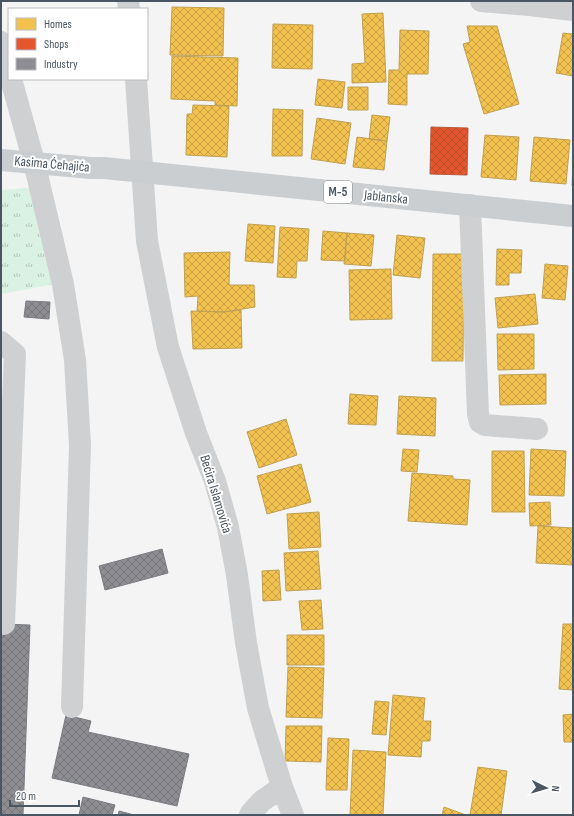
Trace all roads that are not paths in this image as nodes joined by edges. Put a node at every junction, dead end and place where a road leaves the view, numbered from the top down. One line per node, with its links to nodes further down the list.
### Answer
1 (481, 1): 2 (street)
2 (573, 10)
3 (1, 42): 4 (street)
4 (8, 67)
5 (11, 80): 8 (street)
6 (136, 80): 10 (street, Bećira Islamovića)
7 (1, 160): 8 (main road, Kasima Ćehajića / M-5)
8 (34, 162): 9 (main road, Kasima Ćehajića / M-5); 16 (street)
9 (104, 168): 10 (main road, Jablanska / M-5)
10 (142, 172): 11 (main road, Jablanska / M-5); 17 (street, Bećira Islamovića)
11 (470, 205): 12 (main road, Jablanska / M-5); 14 (street)
12 (573, 216)
13 (1, 342): 15 (street)
14 (537, 429)
15 (4, 624)
16 (72, 707)
17 (282, 787): 18 (street); 19 (street, Bećira Islamovića)
18 (249, 814)
19 (294, 815)

